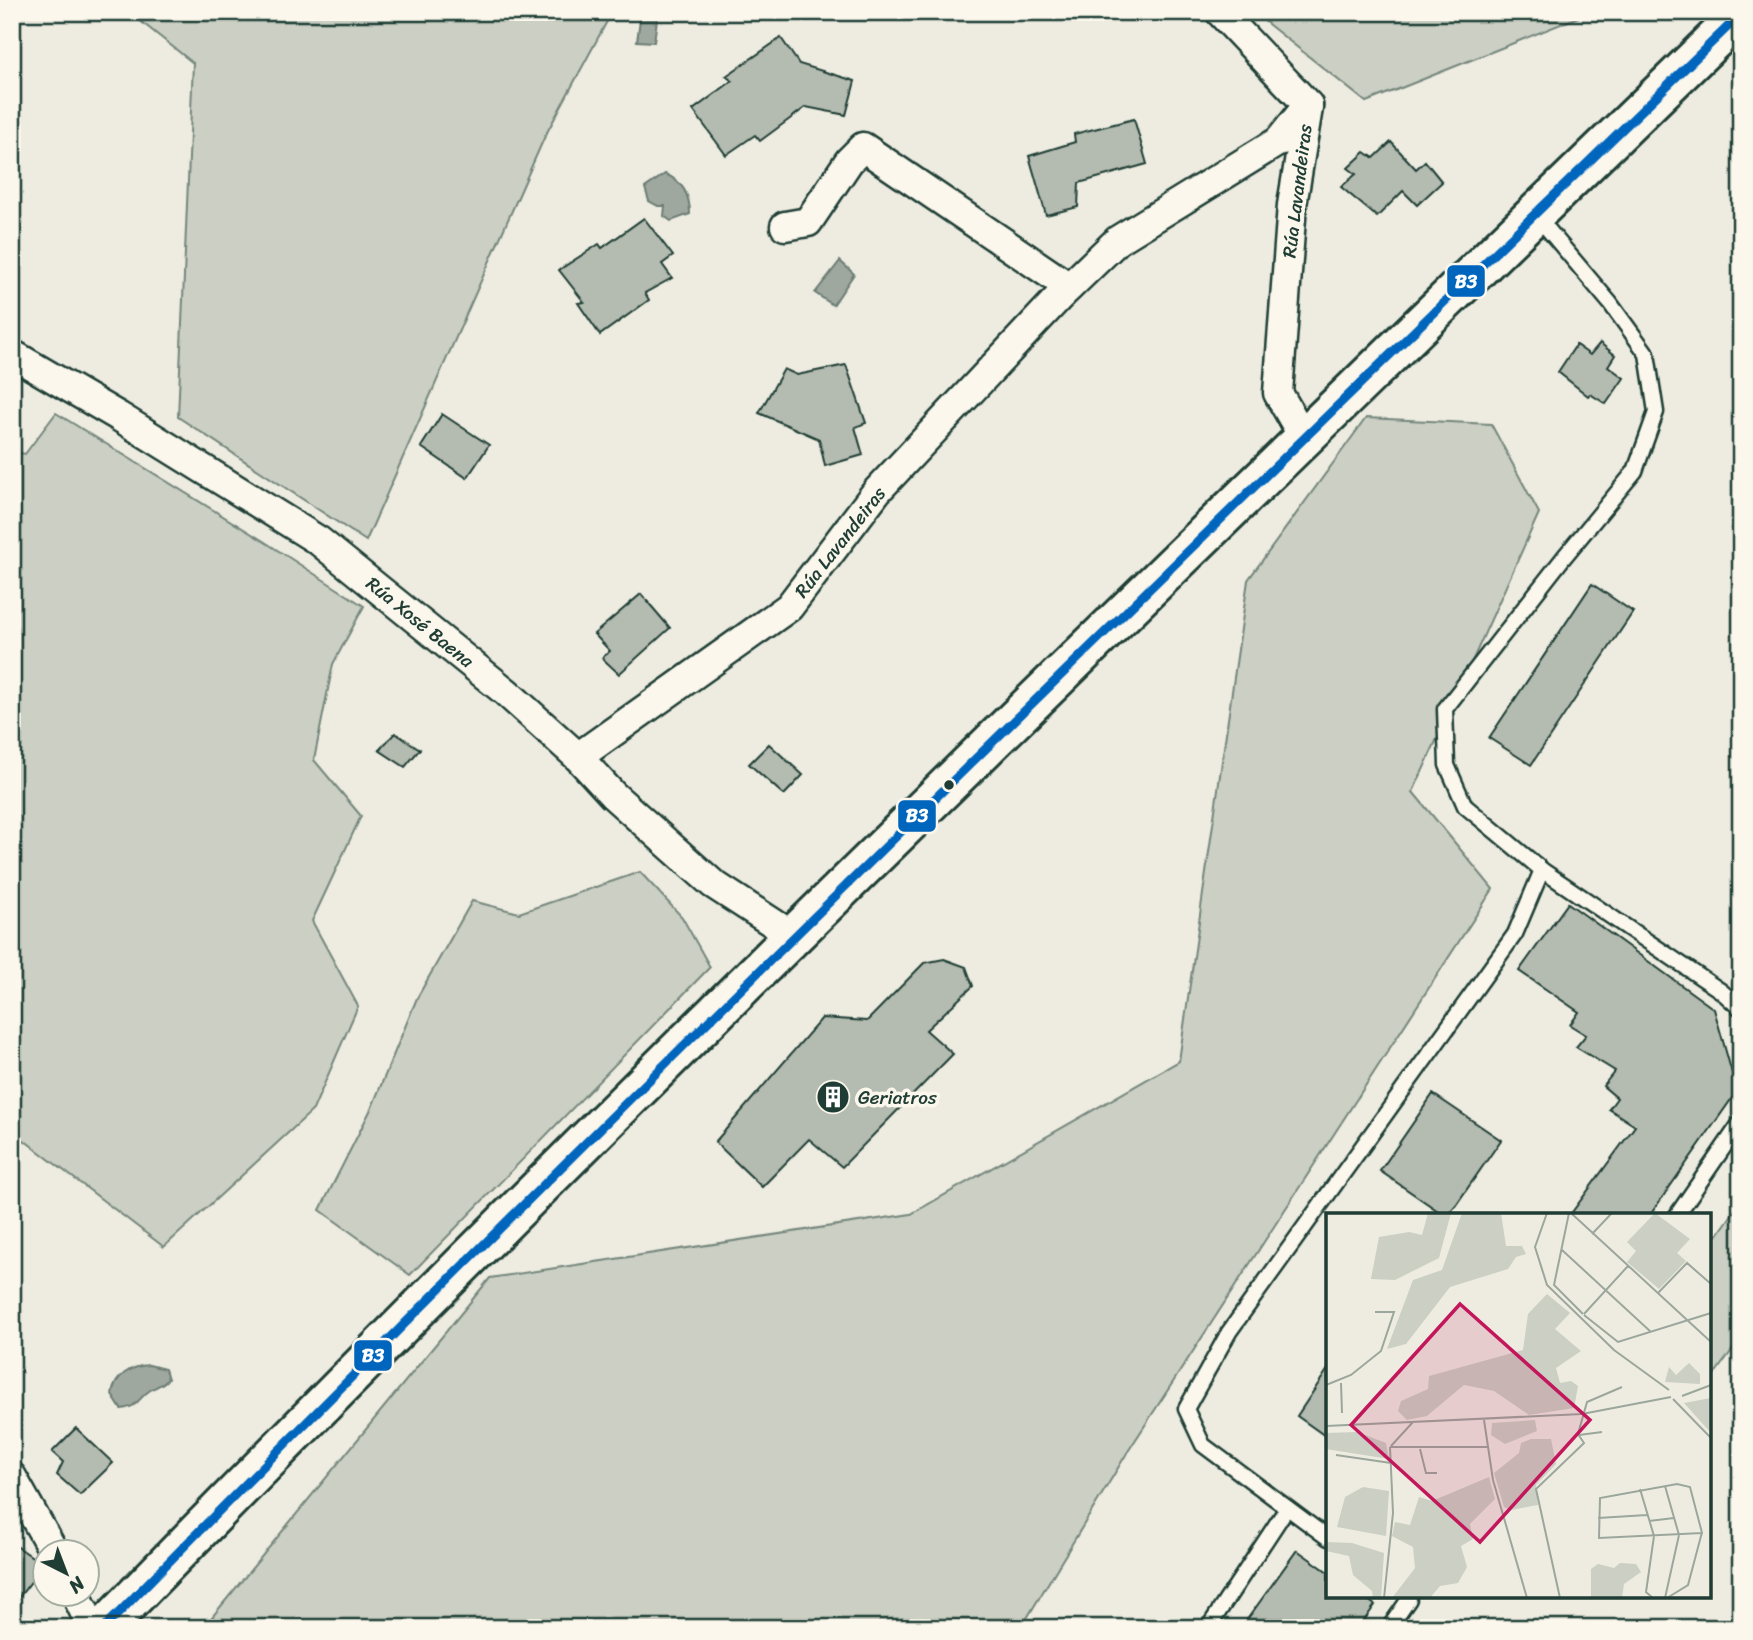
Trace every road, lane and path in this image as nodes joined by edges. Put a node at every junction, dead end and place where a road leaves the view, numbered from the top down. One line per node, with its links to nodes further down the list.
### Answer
1 (1220, 12): 3 (street, Rúa Lavandeiras)
2 (1741, 14): 4 (street)
3 (1308, 105): 6 (street, Rúa Lavandeiras); 8 (street, Rúa Lavandeiras)
4 (1535, 214): 8 (street); 10 (lane)
5 (785, 226): 6 (street)
6 (1069, 287): 9 (street, Rúa Lavandeiras)
7 (12, 354): 9 (street, Rúa Xosé Baena)
8 (1304, 438): 11 (street)
9 (578, 757): 11 (street, Rúa Xosé Baena)
10 (1542, 870): 12 (lane); 16 (lane)
11 (793, 936): 22 (street)
12 (1741, 1009)
13 (1741, 1122): 14 (lane)
14 (1677, 1213)
15 (12, 1478): 18 (street)
16 (1287, 1508): 17 (lane); 23 (lane)
17 (1326, 1537)
18 (46, 1538)
19 (1408, 1598): 24 (lane)
20 (83, 1608): 21 (street)
21 (92, 1628)
22 (104, 1628)
23 (1208, 1628)
24 (1388, 1628)

